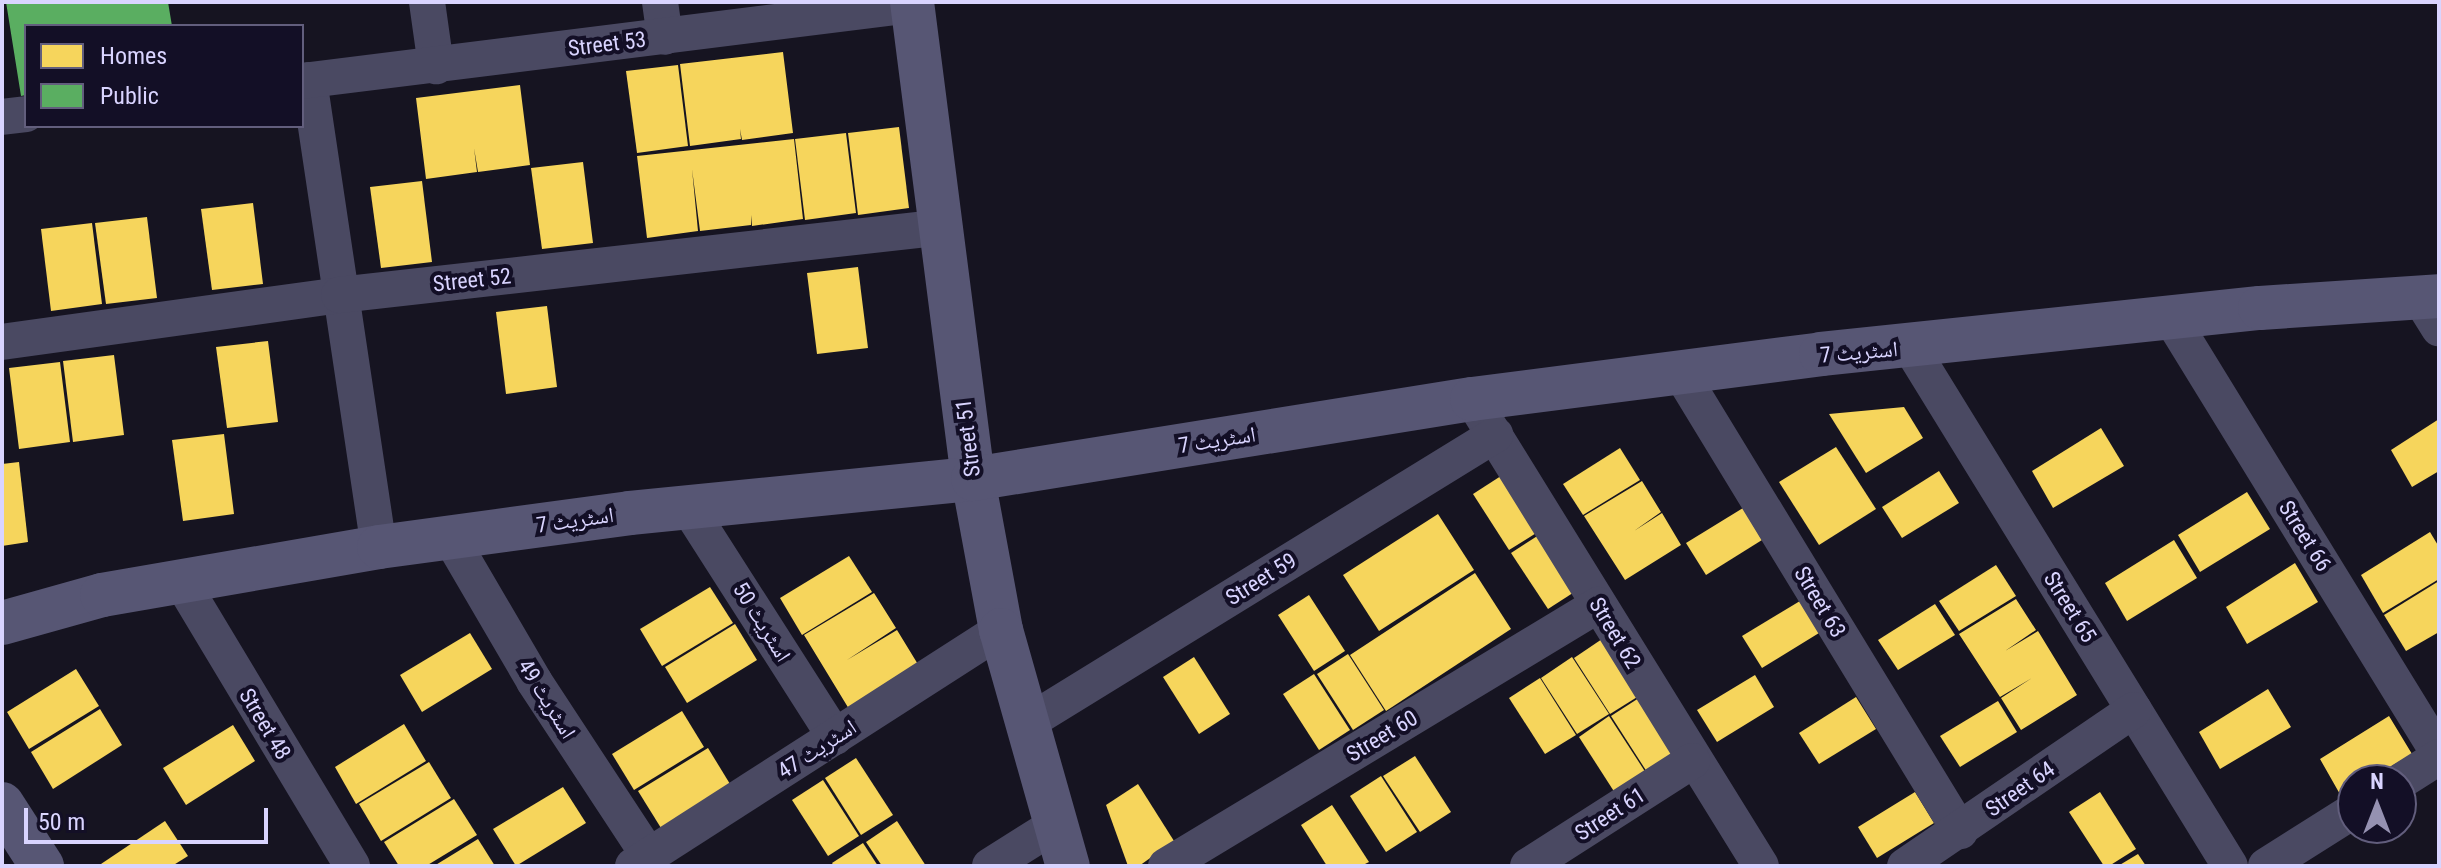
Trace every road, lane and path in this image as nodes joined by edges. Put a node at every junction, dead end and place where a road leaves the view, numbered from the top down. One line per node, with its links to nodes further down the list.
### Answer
1 (427, 2): 5 (street)
2 (660, 2): 4 (street)
3 (912, 3): 4 (street, Street 53); 9 (street, Street 51)
4 (665, 37): 5 (street, Street 53)
5 (436, 66): 6 (street, Street 53)
6 (306, 80): 10 (street)
7 (24, 114): 8 (street)
8 (2, 117)
9 (944, 227): 10 (street, Street 52); 18 (street, Street 51)
10 (339, 295): 13 (street, Street 52); 21 (street)
11 (2433, 307): 12 (street, اسٹریٹ 7)
12 (2171, 318): 14 (street, اسٹریٹ 7); 29 (street, Street 66)
13 (2, 342)
14 (1911, 348): 15 (street, اسٹریٹ 7); 26 (street, Street 65)
15 (1680, 372): 16 (street, اسٹریٹ 7); 35 (street, Street 63)
16 (1472, 399): 17 (street, Street 62); 18 (street, اسٹریٹ 7)
17 (1495, 435): 23 (street, Street 62); 27 (street, Street 59)
18 (973, 479): 19 (street, اسٹریٹ 7); 25 (street, Street 51)
19 (688, 507): 20 (street, اسٹریٹ 7); 28 (street, اسٹریٹ 50)
20 (450, 537): 21 (street, اسٹریٹ 7); 36 (street, اسٹریٹ 49)
21 (379, 547): 22 (street, اسٹریٹ 7)
22 (181, 581): 24 (street, اسٹریٹ 7); 38 (street, Street 48)
23 (1598, 605): 30 (street, Street 62); 41 (street, Street 60)
24 (2, 623)
25 (1001, 630): 27 (street, Street 51); 28 (street, اسٹریٹ 47)
26 (2134, 710): 35 (street, Street 64); 45 (street, Street 65)
27 (1027, 723): 34 (street, Street 51)
28 (835, 737): 36 (street, اسٹریٹ 47)
29 (2439, 756): 31 (street)
30 (1692, 761): 42 (street, Street 61); 43 (street, Street 62)
31 (2417, 770)
32 (2, 804): 37 (street)
33 (2337, 821): 46 (street)
34 (1055, 825): 39 (street); 40 (street, Street 51)
35 (1960, 831): 44 (street, Street 64)
36 (641, 861)
37 (42, 866)
38 (352, 866)
39 (990, 866)
40 (1068, 866)
41 (1166, 866)
42 (1528, 866)
43 (1761, 866)
44 (1905, 866)
45 (2230, 866)
46 (2266, 866)

